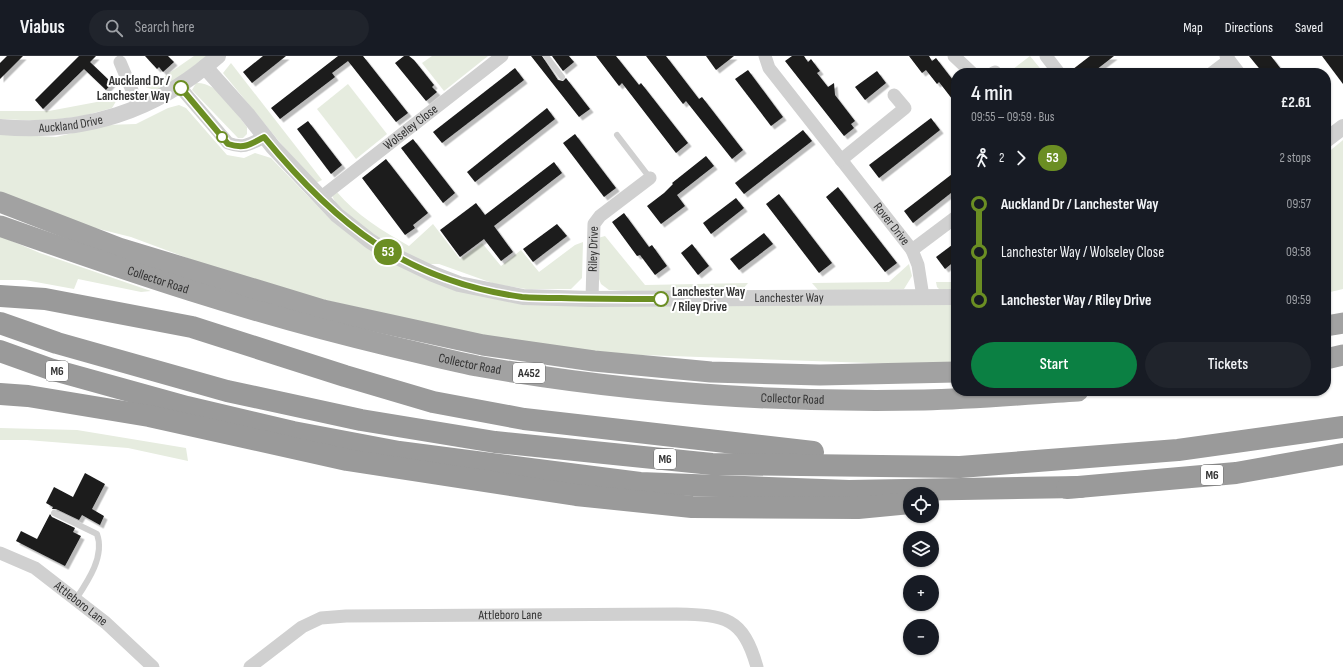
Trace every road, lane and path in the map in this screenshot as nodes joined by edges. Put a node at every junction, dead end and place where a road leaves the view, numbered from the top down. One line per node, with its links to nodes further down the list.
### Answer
1 (218, 56): 8 (street, Auckland Drive)
2 (502, 56): 23 (street, Wolseley Close)
3 (546, 56): 12 (lane)
4 (765, 56): 21 (street, Rover Drive)
5 (954, 56): 9 (street)
6 (1227, 58): 10 (street); 11 (street)
7 (120, 62): 15 (street)
8 (205, 67): 13 (street, Auckland Drive); 20 (street, Lanchester Way)
9 (967, 68)
10 (1217, 68)
11 (1235, 68)
12 (562, 77)
13 (180, 87): 15 (street, Auckland Drive); 20 (street)
14 (894, 95): 21 (street)
15 (139, 108): 16 (street, Auckland Drive)
16 (0, 127)
17 (1343, 127): 19 (street)
18 (617, 135): 22 (lane)
19 (1331, 136)
20 (264, 137): 23 (street, Lanchester Way)
21 (841, 160): 27 (street, Rover Drive)
22 (650, 178): 31 (street, Riley Drive)
23 (320, 198): 31 (street, Lanchester Way)
24 (0, 202): 42 (highway, Collector Road / A452)
25 (951, 221): 27 (street)
26 (0, 226): 44 (highway, Collector Road / A452)
27 (912, 250): 29 (street, Rover Drive)
28 (0, 296): 47 (highway)
29 (923, 297): 30 (street, Lanchester Way); 31 (street, Lanchester Way)
30 (951, 297)
31 (592, 299)
32 (1343, 314): 33 (street)
33 (1331, 316)
34 (1343, 322): 36 (highway)
35 (0, 323): 47 (highway, M6)
36 (1331, 325)
37 (1343, 343): 38 (highway)
38 (1331, 344)
39 (0, 350): 48 (highway, M6)
40 (1343, 356): 41 (highway)
41 (1331, 357)
42 (951, 372)
43 (0, 394): 50 (highway)
44 (994, 396)
45 (1343, 427): 47 (highway, M6)
46 (1343, 454): 48 (highway, M6)
47 (960, 467)
48 (1080, 487): 49 (highway)
49 (939, 500)
50 (903, 504)
51 (54, 513): 53 (lane)
52 (0, 553): 53 (street, Attleboro Lane)
53 (76, 599): 54 (street, Attleboro Lane)
54 (153, 667)
55 (250, 667): 56 (street, Attleboro Lane)
56 (757, 667)

